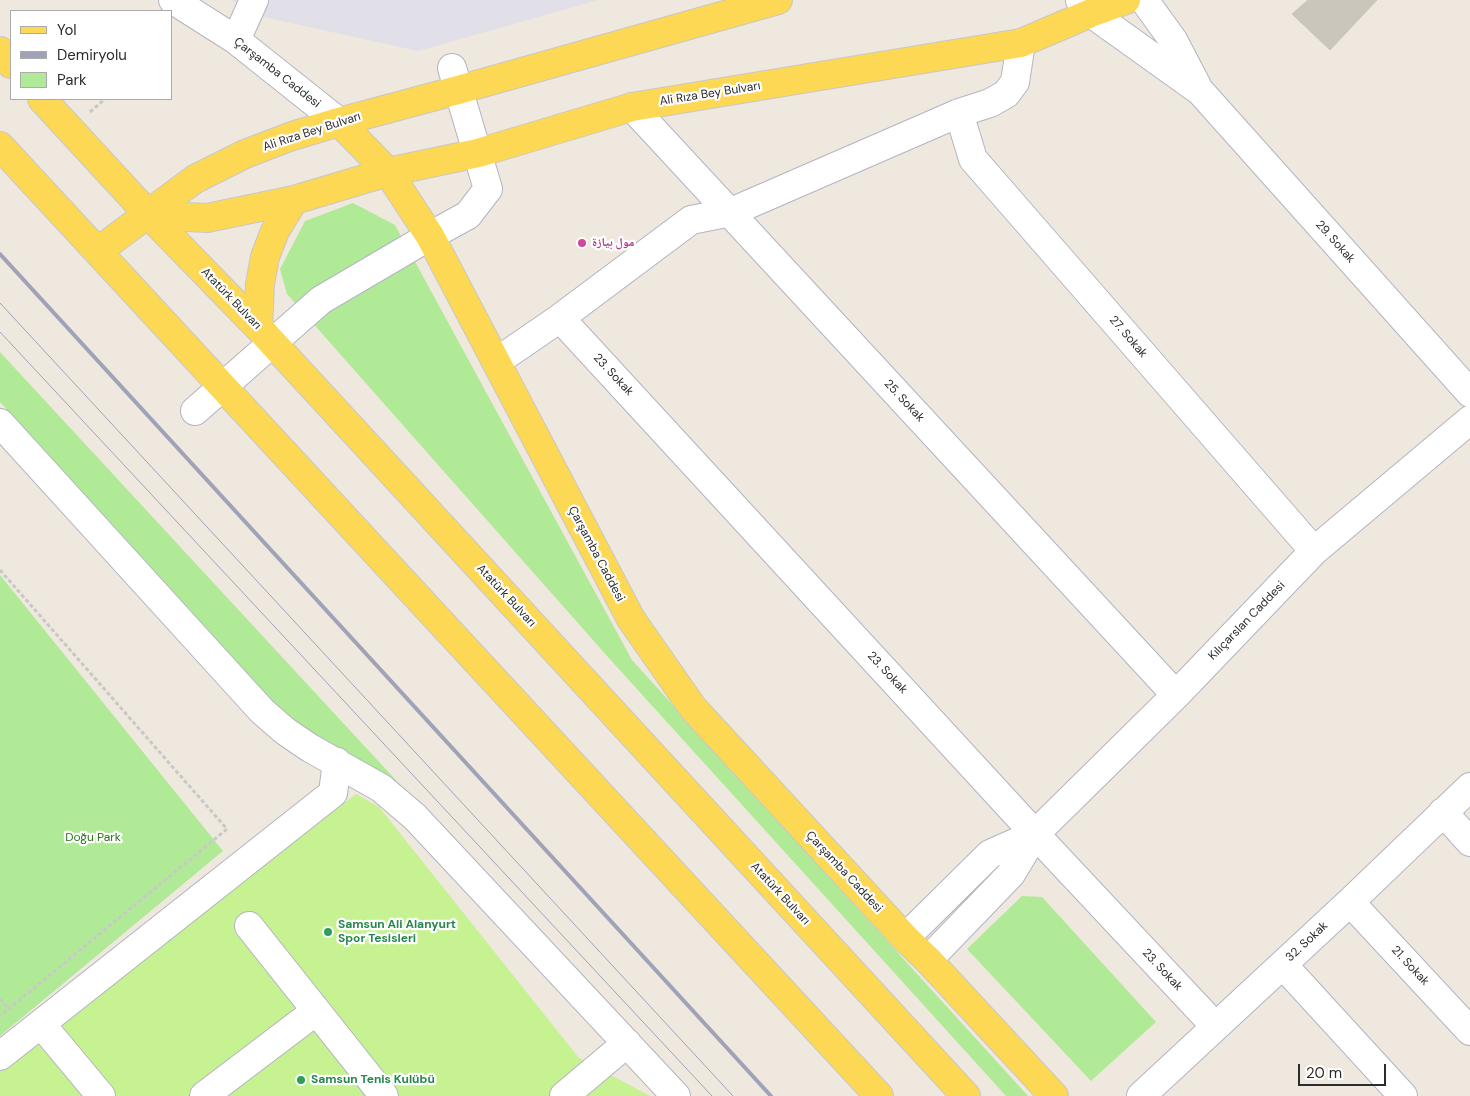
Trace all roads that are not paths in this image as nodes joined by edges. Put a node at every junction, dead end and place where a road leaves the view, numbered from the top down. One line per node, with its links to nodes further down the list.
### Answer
1 (173, 0): 7 (street, Çarşamba Caddesi)
2 (254, 0): 7 (street)
3 (778, 0): 11 (main road, Ali Rıza Bey Bulvarı)
4 (1126, 0): 6 (main road, Ali Rıza Bey Bulvarı)
5 (1144, 0): 12 (street)
6 (1086, 6): 8 (main road, Ali Rıza Bey Bulvarı); 12 (street)
7 (236, 40): 16 (street, Çarşamba Caddesi)
8 (1020, 44): 14 (main road, Ali Rıza Bey Bulvarı); 15 (street)
9 (0, 51): 10 (main road)
10 (10, 63)
11 (455, 79): 16 (main road, Ali Rıza Bey Bulvarı); 18 (street)
12 (1200, 92): 29 (street, 29. Sokak)
13 (43, 100): 22 (main road, Atatürk Bulvarı)
14 (632, 107): 18 (main road, Ali Rıza Bey Bulvarı); 21 (street, 25. Sokak)
15 (959, 113): 21 (street); 33 (street, 27. Sokak)
16 (338, 122): 19 (main road, Çarşamba Caddesi); 22 (main road, Ali Rıza Bey Bulvarı)
17 (0, 146): 24 (main road)
18 (478, 154): 19 (main road, Ali Rıza Bey Bulvarı); 23 (street)
19 (388, 172): 20 (main road, Ali Rıza Bey Bulvarı); 23 (main road, Çarşamba Caddesi)
20 (294, 200): 22 (main road, Ali Rıza Bey Bulvarı); 26 (main road)
21 (730, 212): 25 (street); 34 (street, 25. Sokak)
22 (149, 215): 24 (main road, Ali Rıza Bey Bulvarı); 26 (main road, Atatürk Bulvarı)
23 (430, 236): 26 (street); 27 (main road, Çarşamba Caddesi)
24 (98, 251): 28 (main road)
25 (560, 318): 27 (street); 38 (street, 23. Sokak)
26 (266, 335): 28 (street); 57 (main road, Atatürk Bulvarı)
27 (496, 362): 42 (main road, Çarşamba Caddesi)
28 (223, 386): 30 (street); 56 (main road)
29 (1470, 394)
30 (195, 411)
31 (1470, 420): 33 (street, Kılıçarslan Caddesi)
32 (0, 423): 35 (street)
33 (1314, 551): 34 (street, Kılıçarslan Caddesi)
34 (1176, 695): 38 (street, Kılıçarslan Caddesi)
35 (337, 762): 46 (street); 49 (street)
36 (1470, 787): 37 (street, 32. Sokak)
37 (1443, 812): 39 (street); 40 (street, 32. Sokak)
38 (1035, 834): 42 (street, Kılıçarslan Caddesi); 43 (street, Kılıçarslan Caddesi); 47 (street, 23. Sokak)
39 (1470, 842)
40 (1350, 902): 44 (street, 32. Sokak); 48 (street, 21. Sokak)
41 (249, 926): 45 (street)
42 (906, 938): 43 (main road, Çarşamba Caddesi)
43 (928, 960): 58 (main road, Çarşamba Caddesi)
44 (1283, 965): 47 (street, 32. Sokak); 60 (street)
45 (316, 1011): 52 (street); 53 (street)
46 (41, 1024): 50 (street); 51 (street)
47 (1215, 1026): 59 (street, 32. Sokak)
48 (1470, 1031)
49 (627, 1042): 54 (street); 55 (street)
50 (0, 1056)
51 (101, 1096)
52 (204, 1096)
53 (384, 1096)
54 (564, 1096)
55 (676, 1096)
56 (879, 1096)
57 (966, 1096)
58 (1054, 1096)
59 (1141, 1096)
60 (1403, 1096)

